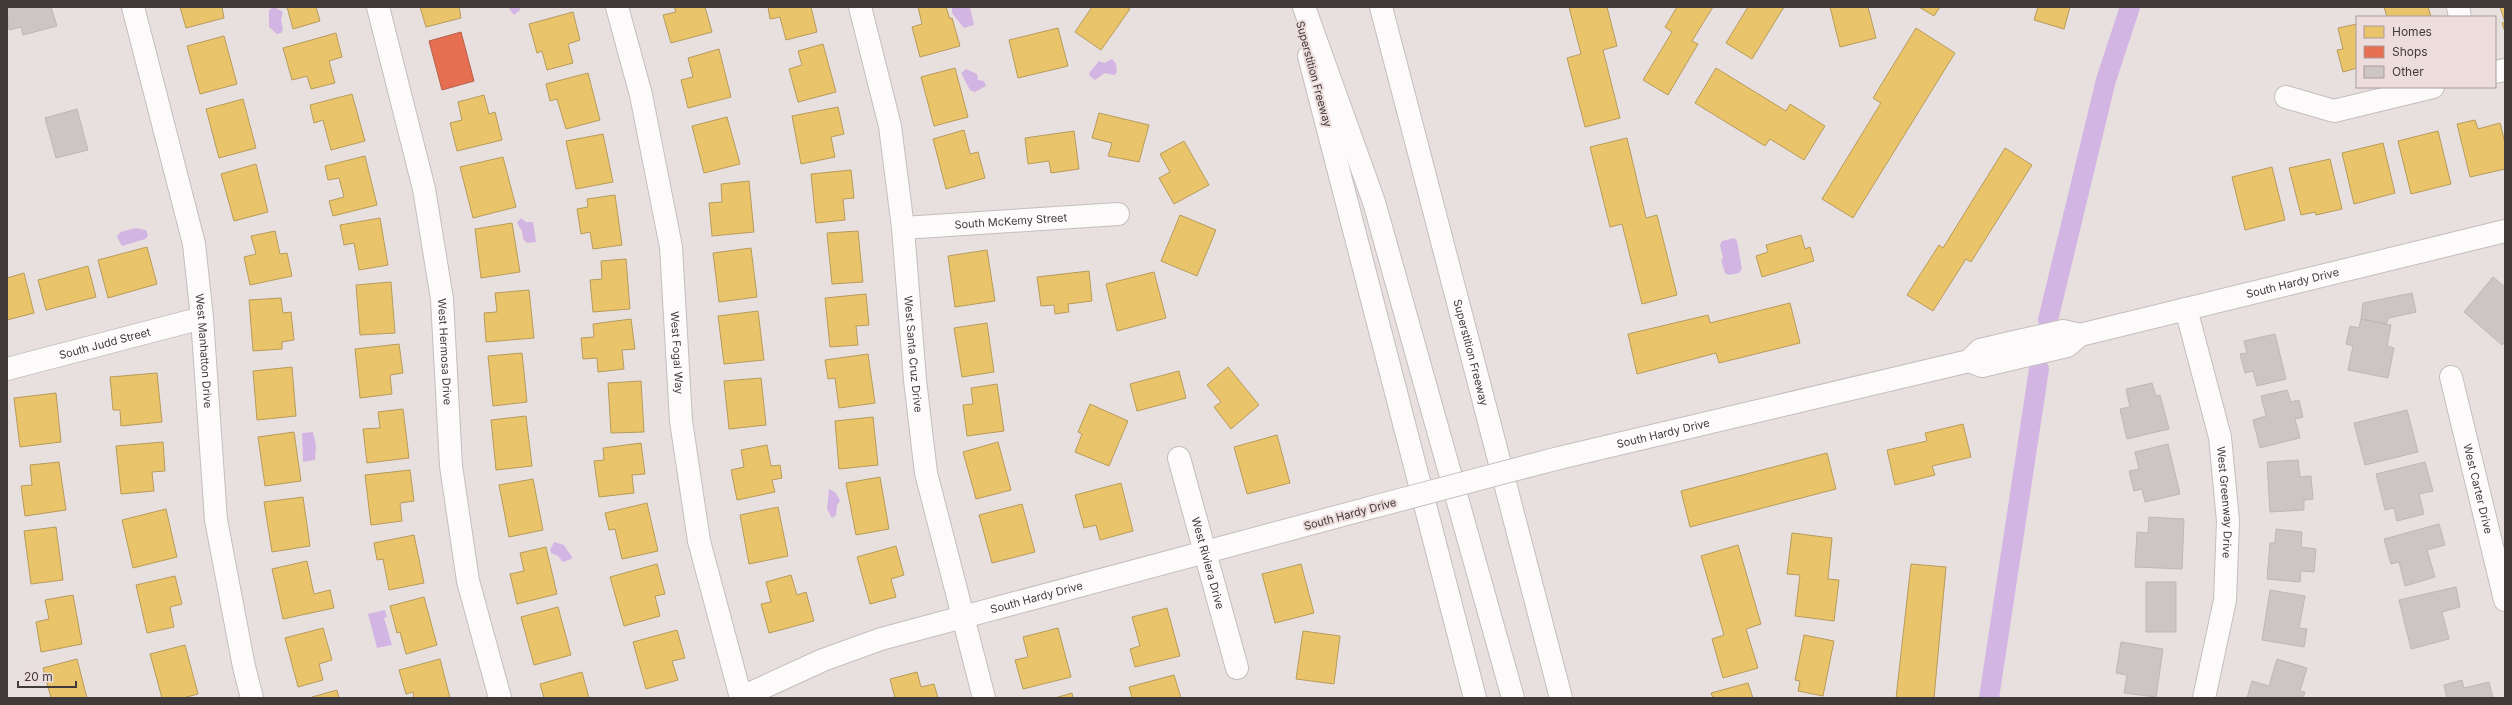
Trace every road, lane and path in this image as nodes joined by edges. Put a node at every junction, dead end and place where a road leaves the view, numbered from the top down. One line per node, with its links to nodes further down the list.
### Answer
1 (133, 7): 14 (main road, West Manhatton Drive)
2 (378, 7): 24 (main road, West Hermosa Drive)
3 (617, 7): 25 (main road, West Fogal Way)
4 (860, 7): 11 (main road, West Santa Cruz Drive)
5 (1296, 7): 20 (main road, Superstition Freeway)
6 (1304, 7): 29 (main road)
7 (1381, 7): 30 (main road, Superstition Freeway)
8 (2429, 88): 9 (main road)
9 (2286, 97)
10 (1118, 214): 11 (main road, South McKemy Street)
11 (903, 228): 21 (main road, West Santa Cruz Drive)
12 (2505, 231): 13 (main road, South Hardy Drive)
13 (2186, 309): 18 (main road, South Hardy Drive, bridge); 31 (main road, West Greenway Drive)
14 (202, 318): 15 (main road, South Judd Street); 23 (main road, West Manhatton Drive)
15 (7, 369)
16 (2451, 377): 19 (main road, West Carter Drive)
17 (1179, 458): 18 (main road, West Riviera Drive)
18 (1206, 552): 21 (main road, South Hardy Drive); 22 (main road, West Riviera Drive)
19 (2505, 600)
20 (1453, 612): 27 (main road); 28 (main road, Superstition Freeway)
21 (961, 616): 25 (main road, South Hardy Drive); 26 (main road, West Santa Cruz Drive)
22 (1237, 668)
23 (252, 698)
24 (500, 698)
25 (741, 698)
26 (984, 698)
27 (1468, 698)
28 (1475, 698)
29 (1513, 698)
30 (1561, 698)
31 (2204, 698)

